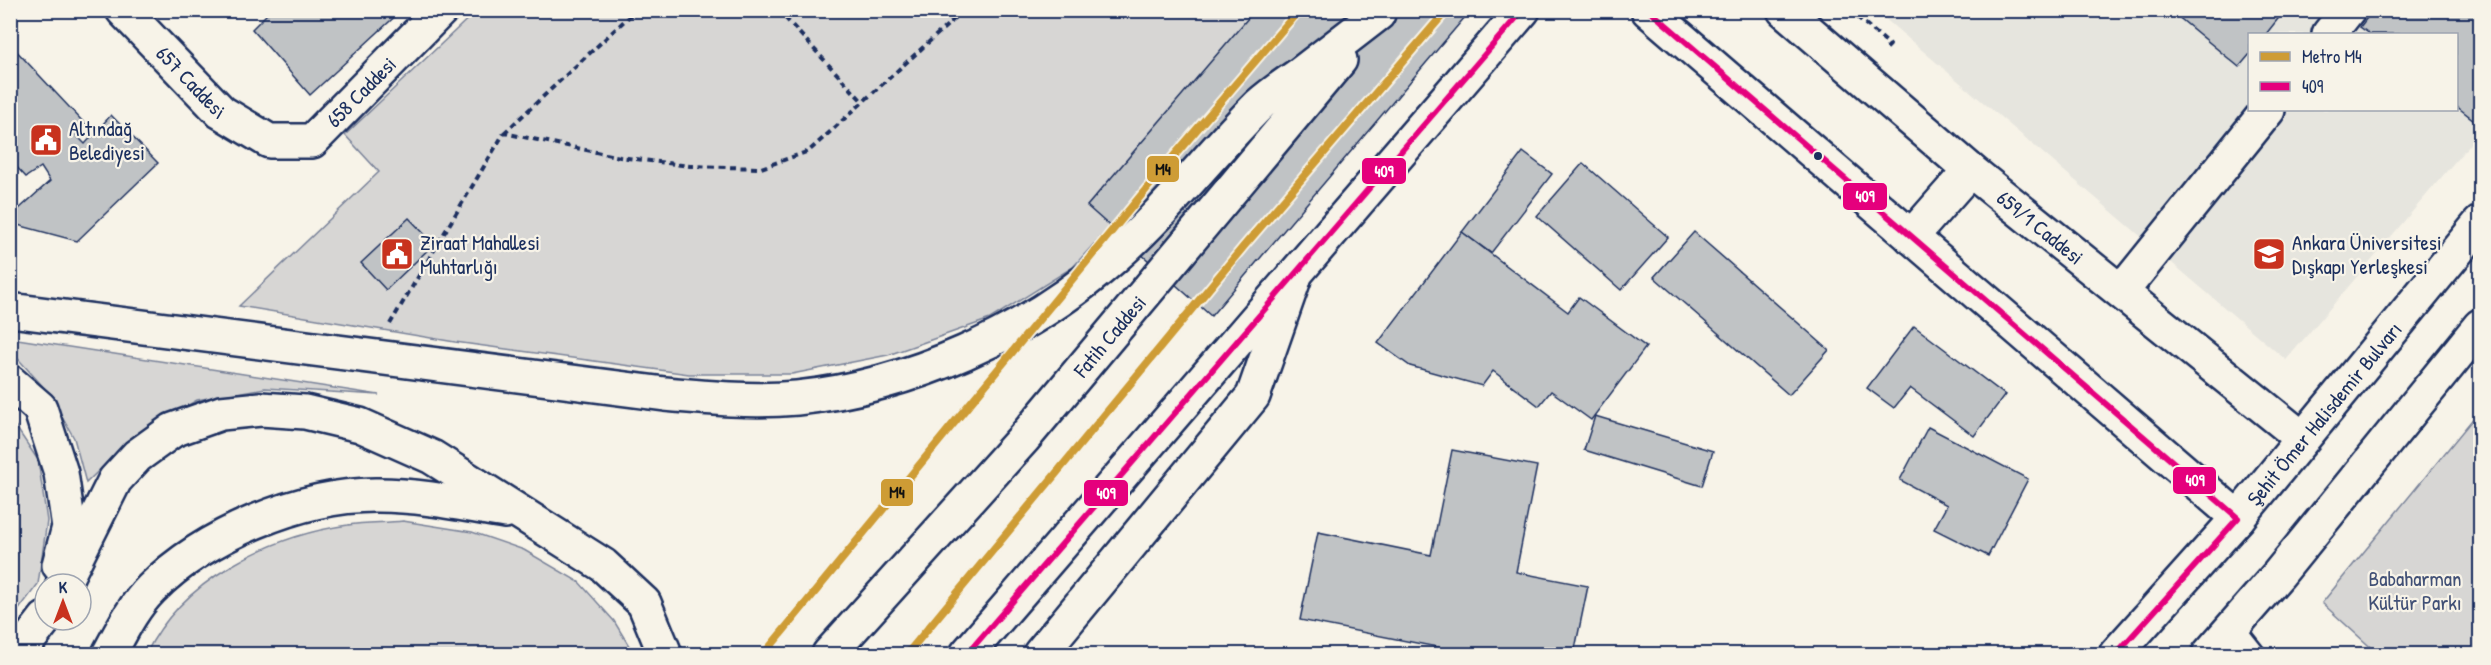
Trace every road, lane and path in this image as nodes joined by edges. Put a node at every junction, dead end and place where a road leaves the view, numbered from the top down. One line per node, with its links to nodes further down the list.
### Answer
1 (123, 10): 15 (main road, 657 Caddesi)
2 (441, 10): 15 (main road, 658 Caddesi)
3 (636, 10): 14 (path)
4 (778, 10): 12 (path)
5 (1523, 10): 19 (main road)
6 (1648, 10): 18 (main road)
7 (1784, 10): 16 (main road, 659/1 Caddesi)
8 (2348, 10): 11 (main road)
9 (963, 11): 12 (path)
10 (1380, 12): 23 (main road); 35 (main road, Fatih Caddesi)
11 (2330, 33)
12 (863, 102): 14 (path)
13 (2267, 111): 20 (main road)
14 (504, 134): 23 (path)
15 (269, 141)
16 (1970, 170): 18 (main road); 20 (main road, 659/1 Caddesi)
17 (2481, 223): 25 (main road, Şehit Ömer Halisdemir Bulvarı)
18 (1911, 237): 27 (main road)
19 (1294, 279): 36 (main road); 37 (main road)
20 (2121, 291): 25 (main road, 659/1 Caddesi)
21 (10, 310): 23 (main road)
22 (2481, 326): 30 (main road)
23 (372, 356)
24 (10, 382): 28 (main road)
25 (2302, 438): 27 (main road, Şehit Ömer Halisdemir Bulvarı)
26 (520, 514): 29 (main road); 33 (main road); 34 (main road)
27 (2238, 518): 38 (main road, Şehit Ömer Halisdemir Bulvarı)
28 (57, 572)
29 (69, 572)
30 (2234, 625): 39 (main road); 40 (lane)
31 (35, 632): 32 (main road)
32 (18, 654)
33 (109, 654)
34 (665, 654)
35 (829, 654)
36 (967, 654)
37 (1040, 654)
38 (2116, 654)
39 (2209, 654)
40 (2257, 654)

